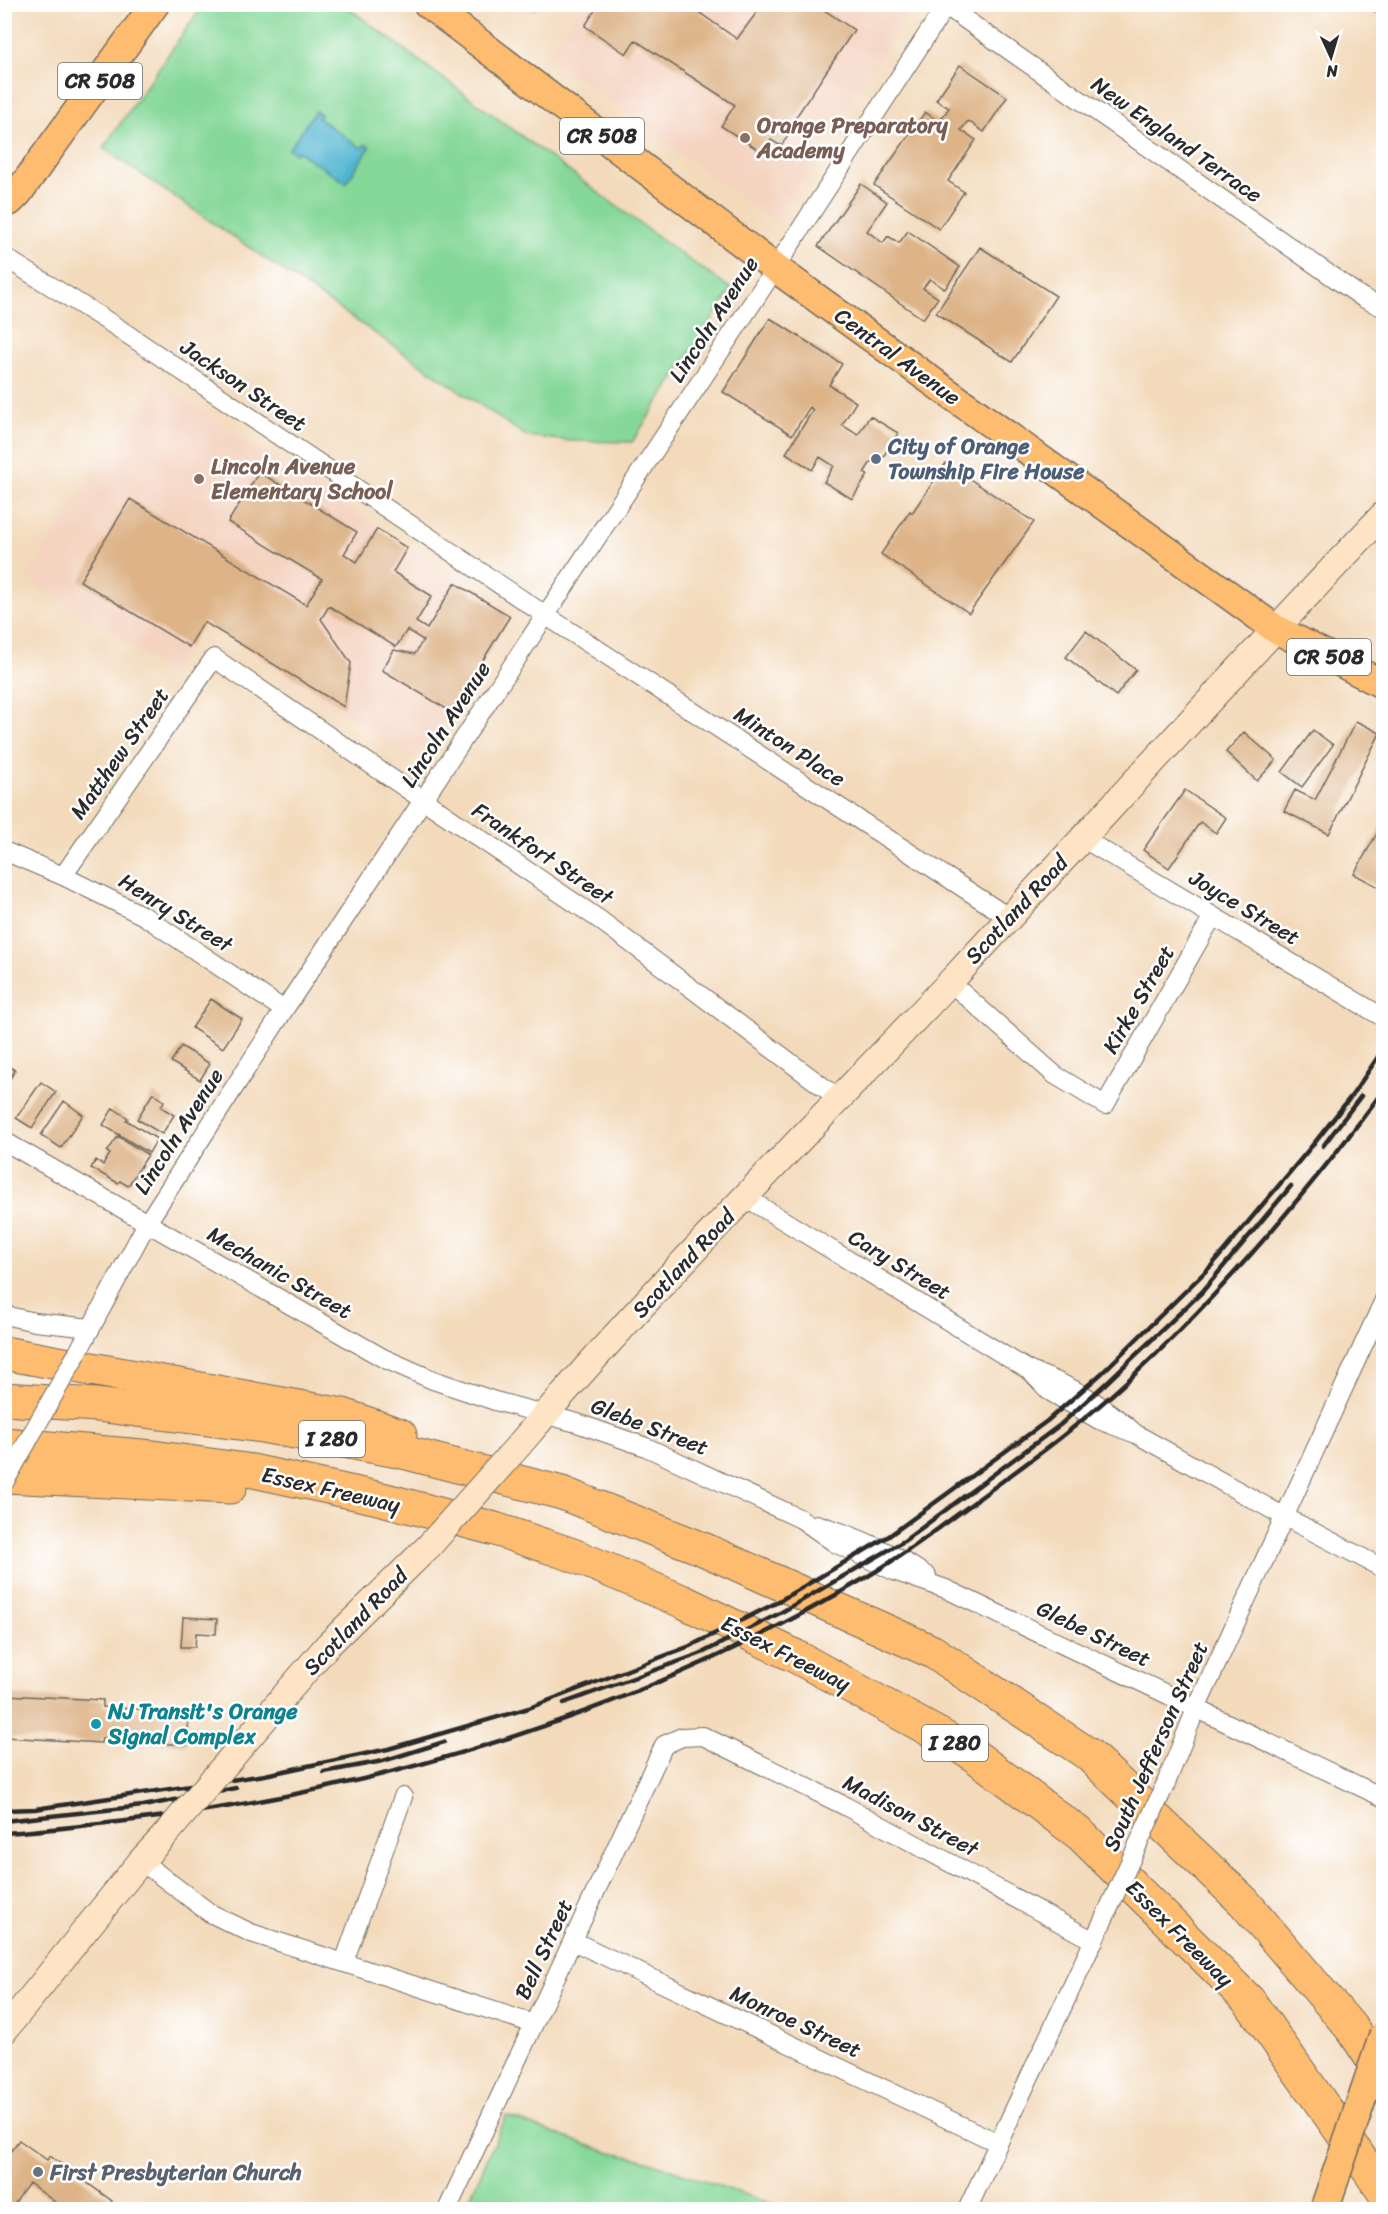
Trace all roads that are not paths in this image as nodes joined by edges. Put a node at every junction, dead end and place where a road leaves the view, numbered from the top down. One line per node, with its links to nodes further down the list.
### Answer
1 (155, 4): 4 (main road, CR 508)
2 (428, 4): 6 (main road, Central Avenue / CR 508)
3 (946, 5): 6 (street, Lincoln Avenue); 7 (street, New England Terrace)
4 (6, 203)
5 (4, 257): 9 (street, Jackson Street)
6 (775, 268): 9 (street, Lincoln Avenue); 10 (main road, Central Avenue / CR 508)
7 (1383, 308)
8 (1383, 514): 10 (main road, Scotland Road)
9 (545, 615): 13 (street, Lincoln Avenue); 18 (street, Minton Place)
10 (1274, 628): 12 (main road, Central Avenue / CR 508); 14 (main road, Scotland Road)
11 (214, 658): 13 (street, Frankfort Street); 16 (street, Matthew Street)
12 (1383, 685)
13 (423, 801): 20 (street, Lincoln Avenue); 22 (street, Frankfort Street)
14 (1082, 838): 17 (street, Joyce Street); 18 (main road, Scotland Road)
15 (4, 851): 16 (street, Henry Street)
16 (63, 876): 20 (street, Henry Street)
17 (1213, 916): 19 (street, Kirke Street); 21 (street, Joyce Street)
18 (1008, 917): 19 (main road, Scotland Road)
19 (950, 982): 22 (main road, Scotland Road)
20 (284, 1010): 25 (street, Lincoln Avenue)
21 (1383, 1018)
22 (837, 1098): 24 (main road, Scotland Road)
23 (4, 1141): 25 (street, Mechanic Street)
24 (745, 1197): 31 (main road, Scotland Road); 37 (street, Cary Street)
25 (147, 1223): 28 (street, Lincoln Avenue); 31 (street, Mechanic Street)
26 (1383, 1300): 37 (street, South Jefferson Street)
27 (4, 1315): 28 (street)
28 (91, 1328): 34 (street, Lincoln Avenue, bridge)
29 (4, 1353): 35 (highway)
30 (4, 1398): 35 (highway, Essex Freeway / I 280)
31 (545, 1414): 39 (street, Glebe Street); 43 (main road, Scotland Road, bridge)
32 (4, 1444): 36 (highway, Essex Freeway / I 280)
33 (4, 1476): 36 (highway)
34 (4, 1483)
35 (562, 1493): 49 (highway, Essex Freeway / I 280)
36 (382, 1499): 53 (highway, Essex Freeway / I 280)
37 (1285, 1517): 38 (street, Cary Street); 39 (street, South Jefferson Street)
38 (1383, 1569)
39 (1196, 1709): 42 (street, Glebe Street); 45 (street, South Jefferson Street, bridge)
40 (703, 1736): 44 (street, Bell Street); 45 (street, Madison Street)
41 (403, 1797): 46 (street)
42 (1383, 1798)
43 (141, 1861): 46 (street); 48 (main road, Scotland Road)
44 (573, 1941): 47 (street, Bell Street); 52 (street, Monroe Street)
45 (1094, 1941): 52 (street, South Jefferson Street)
46 (344, 1962): 47 (street)
47 (534, 2024): 54 (street, Bell Street)
48 (4, 2031)
49 (1368, 2032): 50 (highway); 51 (highway, Essex Freeway / I 280); 56 (main road, bridge)
50 (1383, 2061)
51 (1383, 2076)
52 (998, 2143): 55 (street, South Jefferson Street)
53 (1383, 2192)
54 (447, 2210)
55 (966, 2210)
56 (1324, 2210)

